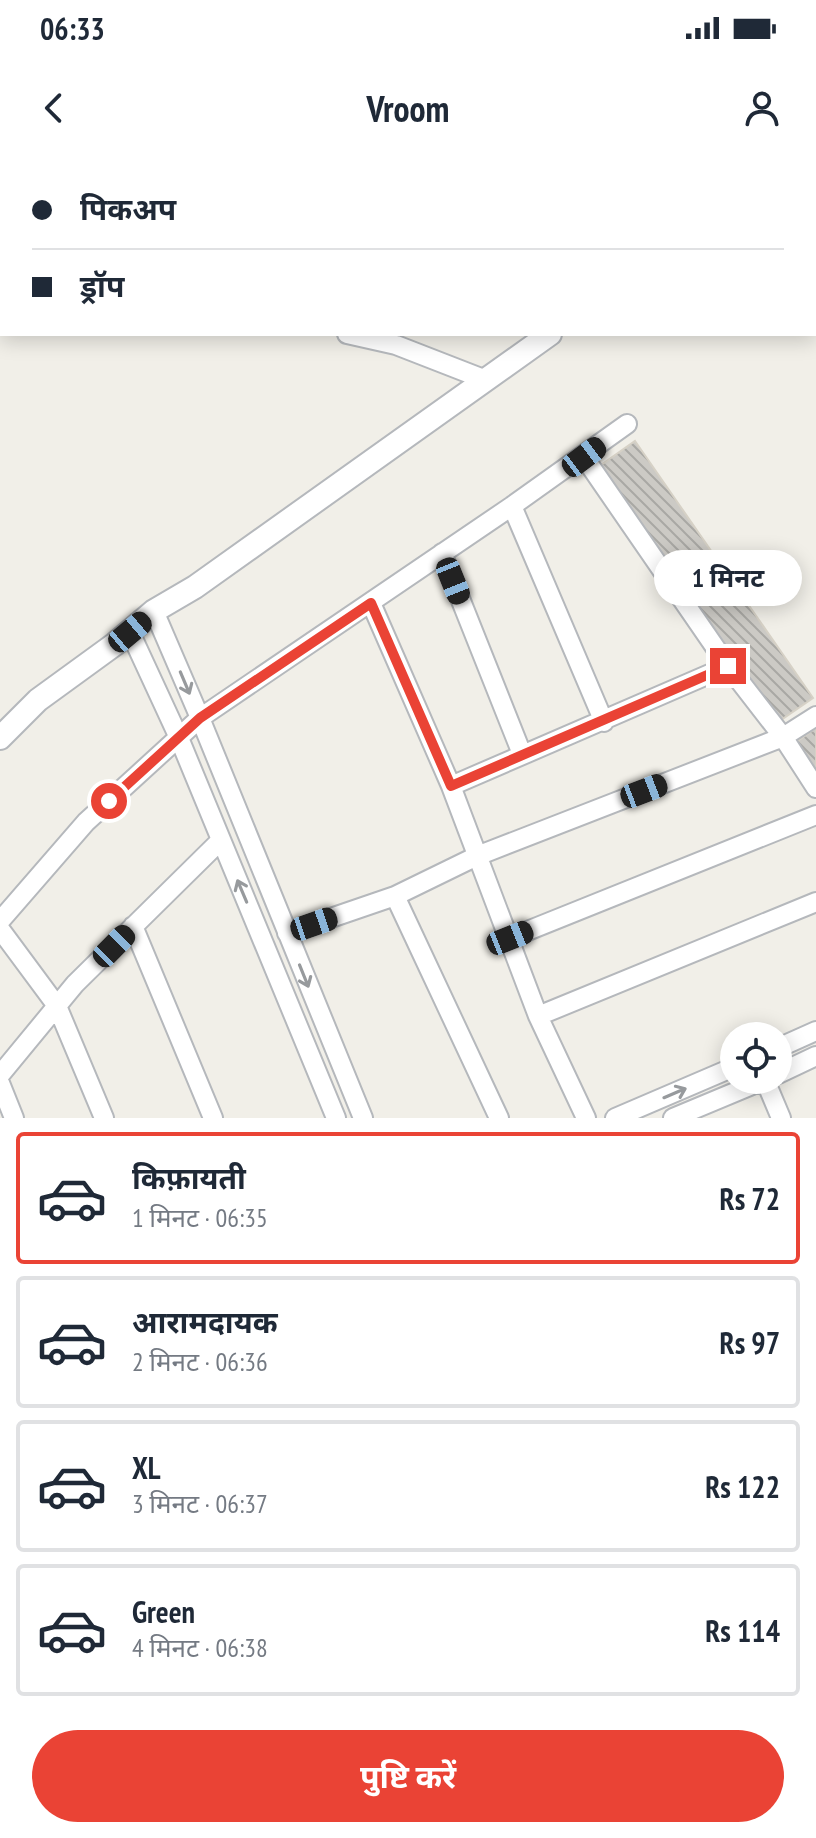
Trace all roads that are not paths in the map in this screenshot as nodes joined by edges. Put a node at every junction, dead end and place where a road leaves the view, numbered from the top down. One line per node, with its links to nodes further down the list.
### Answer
1 (356, 336): 3 (street)
2 (547, 336): 3 (street)
3 (486, 380): 9 (street)
4 (627, 424): 5 (street)
5 (584, 457): 6 (street); 11 (street)
6 (512, 506): 7 (street); 14 (street)
7 (442, 553): 8 (street); 18 (street)
8 (371, 603): 13 (street); 19 (street)
9 (154, 611): 10 (street); 13 (street, one-way to 13)
10 (130, 632): 16 (street); 17 (street)
11 (728, 666): 14 (street); 15 (street)
12 (816, 716): 15 (street)
13 (200, 718): 17 (street); 29 (street)
14 (604, 722): 18 (street)
15 (783, 737): 20 (street); 23 (street)
16 (0, 738)
17 (179, 738): 22 (street); 26 (street)
18 (522, 754): 19 (street)
19 (451, 786): 23 (street)
20 (816, 788)
21 (816, 815): 30 (street)
22 (221, 840): 27 (street); 45 (street, one-way to 22)
23 (477, 856): 24 (street); 30 (street)
24 (395, 896): 29 (street); 47 (street)
25 (816, 902): 32 (street)
26 (0, 921)
27 (133, 926): 31 (street); 44 (street)
28 (0, 929): 31 (street)
29 (287, 933): 46 (street, one-way to 46)
30 (510, 938): 32 (street)
31 (57, 1006): 38 (street); 43 (street)
32 (538, 1016): 48 (street)
33 (816, 1031): 34 (street)
34 (792, 1042)
35 (816, 1056): 36 (street)
36 (792, 1067)
37 (720, 1073): 49 (street, one-way to 37)
38 (0, 1075)
39 (0, 1083): 42 (street)
40 (730, 1094): 50 (street)
41 (770, 1094): 51 (street)
42 (14, 1118)
43 (104, 1118)
44 (213, 1118)
45 (336, 1118)
46 (363, 1118)
47 (499, 1118)
48 (586, 1118)
49 (615, 1118)
50 (673, 1118)
51 (781, 1118)

